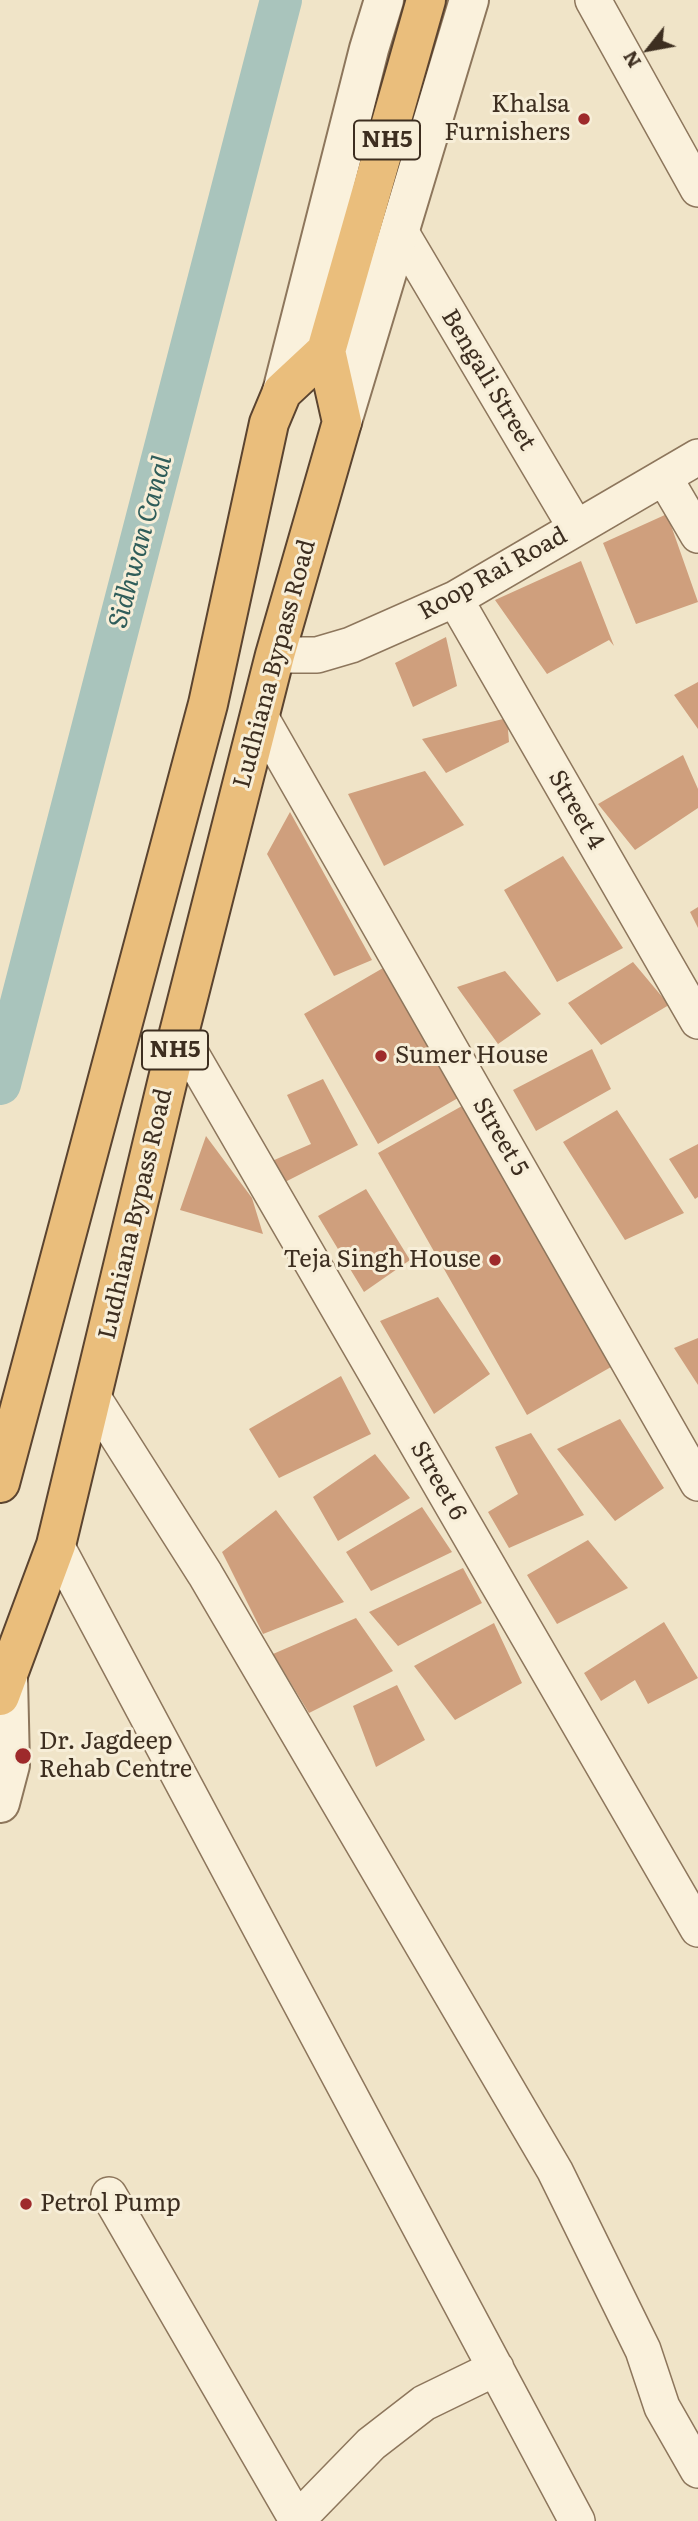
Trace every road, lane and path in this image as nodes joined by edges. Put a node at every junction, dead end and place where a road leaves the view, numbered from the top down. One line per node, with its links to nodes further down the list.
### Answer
1 (384, 0): 8 (street)
2 (426, 0): 7 (highway, NH5)
3 (469, 0): 6 (street)
4 (593, 0): 5 (street)
5 (696, 180)
6 (400, 231): 9 (street); 12 (street, Bengali Street)
7 (326, 351): 8 (highway, NH5); 9 (highway, NH5)
8 (282, 392): 20 (highway, NH5)
9 (341, 422): 15 (highway, Ludhiana Bypass Road / NH5)
10 (698, 457): 11 (street, Roop Rai Road)
11 (664, 477): 12 (street, Roop Rai Road); 13 (street)
12 (576, 528): 14 (street, Roop Rai Road)
13 (698, 535)
14 (455, 599): 15 (street, Roop Rai Road); 17 (street, Street 4)
15 (275, 655): 16 (highway, Ludhiana Bypass Road / NH5)
16 (261, 718): 18 (highway, Ludhiana Bypass Road / NH5); 21 (street, Street 5)
17 (698, 1021)
18 (179, 1033): 19 (highway, Ludhiana Bypass Road / NH5); 25 (street, Street 6)
19 (92, 1396): 22 (highway, Ludhiana Bypass Road / NH5); 28 (street)
20 (0, 1483)
21 (698, 1483)
22 (56, 1545): 23 (highway, Ludhiana Bypass Road / NH5); 27 (street)
23 (4, 1687): 24 (street)
24 (0, 1803)
25 (698, 1929)
26 (109, 2195): 29 (street)
27 (496, 2368): 29 (street); 30 (street)
28 (698, 2470)
29 (296, 2520)
30 (577, 2521)

